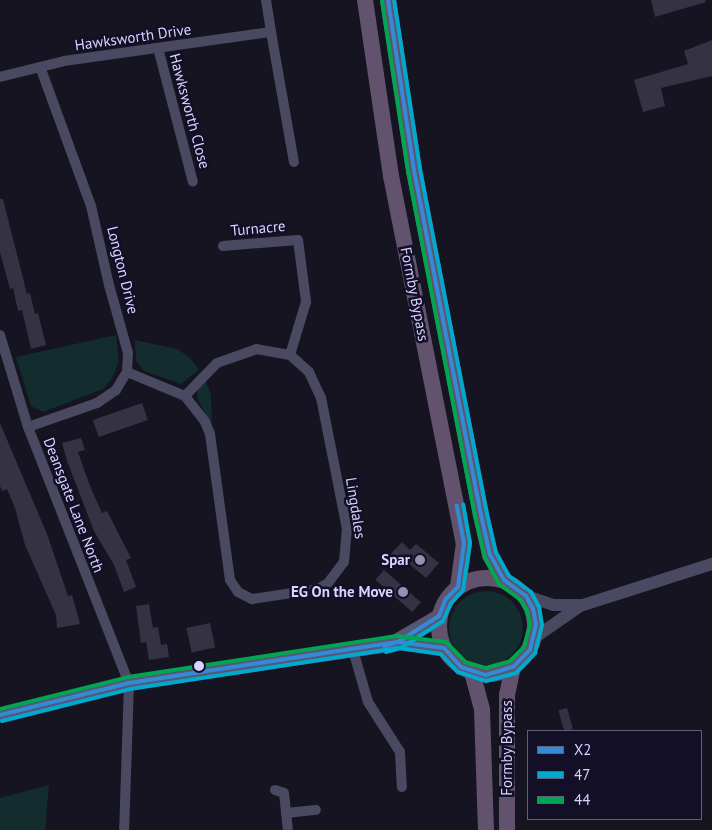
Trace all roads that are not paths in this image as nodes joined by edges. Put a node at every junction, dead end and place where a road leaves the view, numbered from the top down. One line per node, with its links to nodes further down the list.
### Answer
1 (266, 0): 4 (street)
2 (364, 0): 18 (highway, Formby Bypass)
3 (388, 0): 17 (highway, Formby Bypass)
4 (271, 32): 5 (street, Hawksworth Drive); 8 (street)
5 (158, 48): 6 (street, Hawksworth Drive); 9 (street, Hawksworth Close)
6 (40, 67): 7 (street, Hawksworth Drive); 13 (street, Longton Drive)
7 (0, 77)
8 (294, 162)
9 (193, 182)
10 (223, 246): 12 (street, Turnacre)
11 (0, 335): 15 (street, Deansgate Lane North)
12 (290, 355): 14 (street); 14 (street, Lingdales)
13 (127, 372): 14 (street); 15 (street)
14 (185, 396)
15 (28, 427): 28 (street, Deansgate Lane North)
16 (712, 564): 20 (street)
17 (504, 580): 18 (highway); 19 (highway)
18 (458, 587): 21 (highway)
19 (526, 596): 20 (street); 22 (highway)
20 (580, 606): 22 (street)
21 (439, 616): 23 (main road); 24 (highway)
22 (534, 638): 26 (highway)
23 (398, 642): 24 (main road); 25 (main road)
24 (444, 648): 27 (highway)
25 (353, 650): 28 (main road); 30 (street)
26 (513, 667): 27 (highway); 37 (highway, Formby Bypass)
27 (472, 672): 36 (highway, Formby Bypass)
28 (129, 683): 29 (main road); 34 (street)
29 (0, 715)
30 (402, 787)
31 (276, 790): 33 (street)
32 (316, 810): 33 (street)
33 (286, 812): 35 (street)
34 (124, 830)
35 (288, 830)
36 (486, 830)
37 (508, 830)

